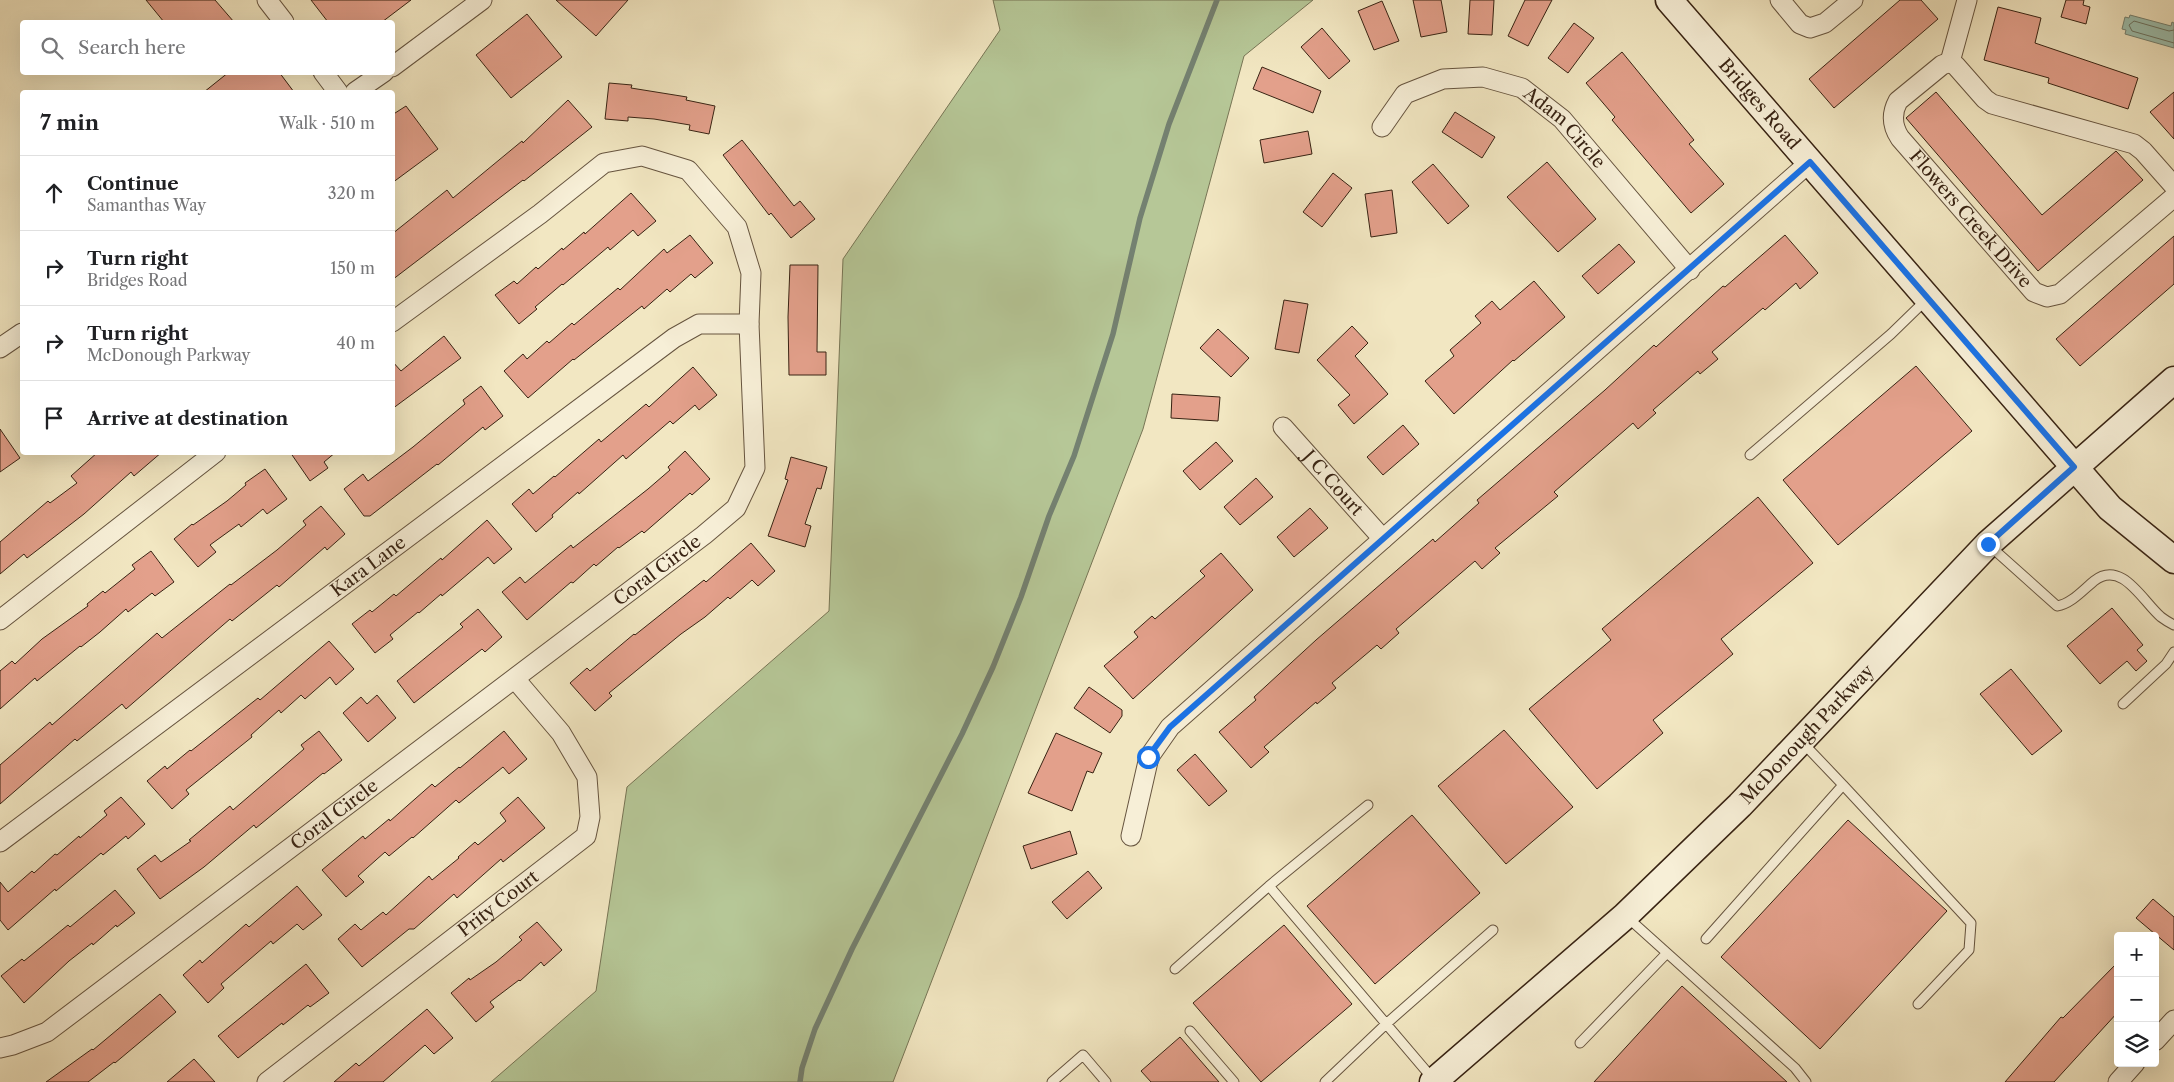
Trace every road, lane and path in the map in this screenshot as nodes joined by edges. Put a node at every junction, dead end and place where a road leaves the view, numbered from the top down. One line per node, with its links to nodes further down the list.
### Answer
1 (267, 0): 7 (street)
2 (482, 0): 9 (street)
3 (1670, 0): 15 (street, Bridges Road)
4 (1780, 0): 5 (street)
5 (1853, 0)
6 (1967, 0): 8 (street)
7 (282, 20)
8 (1950, 62): 16 (street); 17 (street, Flowers Creek Drive)
9 (395, 65)
10 (325, 75): 12 (street)
11 (380, 75): 13 (street)
12 (336, 90)
13 (358, 90)
14 (1382, 127): 18 (street, Adam Circle)
15 (1810, 162): 18 (street); 19 (street, Bridges Road)
16 (2174, 186)
17 (2174, 197)
18 (1690, 270): 29 (street)
19 (1929, 297): 27 (lane); 28 (street, Bridges Road)
20 (395, 320): 21 (street, Coral Circle)
21 (748, 324): 35 (street, Coral Circle); 41 (street, Kara Lane)
22 (20, 334): 23 (street)
23 (0, 348)
24 (2174, 380): 28 (street, McDonough Parkway)
25 (1283, 427): 29 (street, J C Court)
26 (212, 455): 32 (street)
27 (1750, 455)
28 (2074, 467): 30 (street, McDonough Parkway); 31 (street, Bridges Road)
29 (1384, 539): 40 (street)
30 (1988, 544): 33 (lane); 37 (street, McDonough Parkway)
31 (2174, 560)
32 (0, 620)
33 (2174, 625)
34 (2174, 652): 36 (lane)
35 (515, 679): 54 (street, Coral Circle); 56 (street, Prity Court)
36 (2123, 704)
37 (1801, 741): 38 (lane); 43 (street, McDonough Parkway)
38 (1843, 785): 45 (lane); 48 (lane)
39 (1368, 805): 42 (lane)
40 (1131, 836)
41 (0, 842)
42 (1269, 886): 47 (lane); 50 (lane)
43 (1625, 916): 46 (lane); 61 (street, McDonough Parkway)
44 (1493, 930): 50 (lane)
45 (1706, 939)
46 (1667, 953): 53 (lane); 62 (lane)
47 (1176, 969)
48 (1918, 1004)
49 (2174, 1020): 52 (street)
50 (1386, 1024): 60 (lane); 61 (lane)
51 (1190, 1032): 59 (lane)
52 (2159, 1037)
53 (1580, 1044)
54 (0, 1048)
55 (2131, 1067): 63 (street)
56 (266, 1082)
57 (1052, 1082): 58 (lane)
58 (1106, 1082)
59 (1234, 1082)
60 (1325, 1082)
61 (1434, 1082)
62 (1806, 1082)
63 (2118, 1082)

